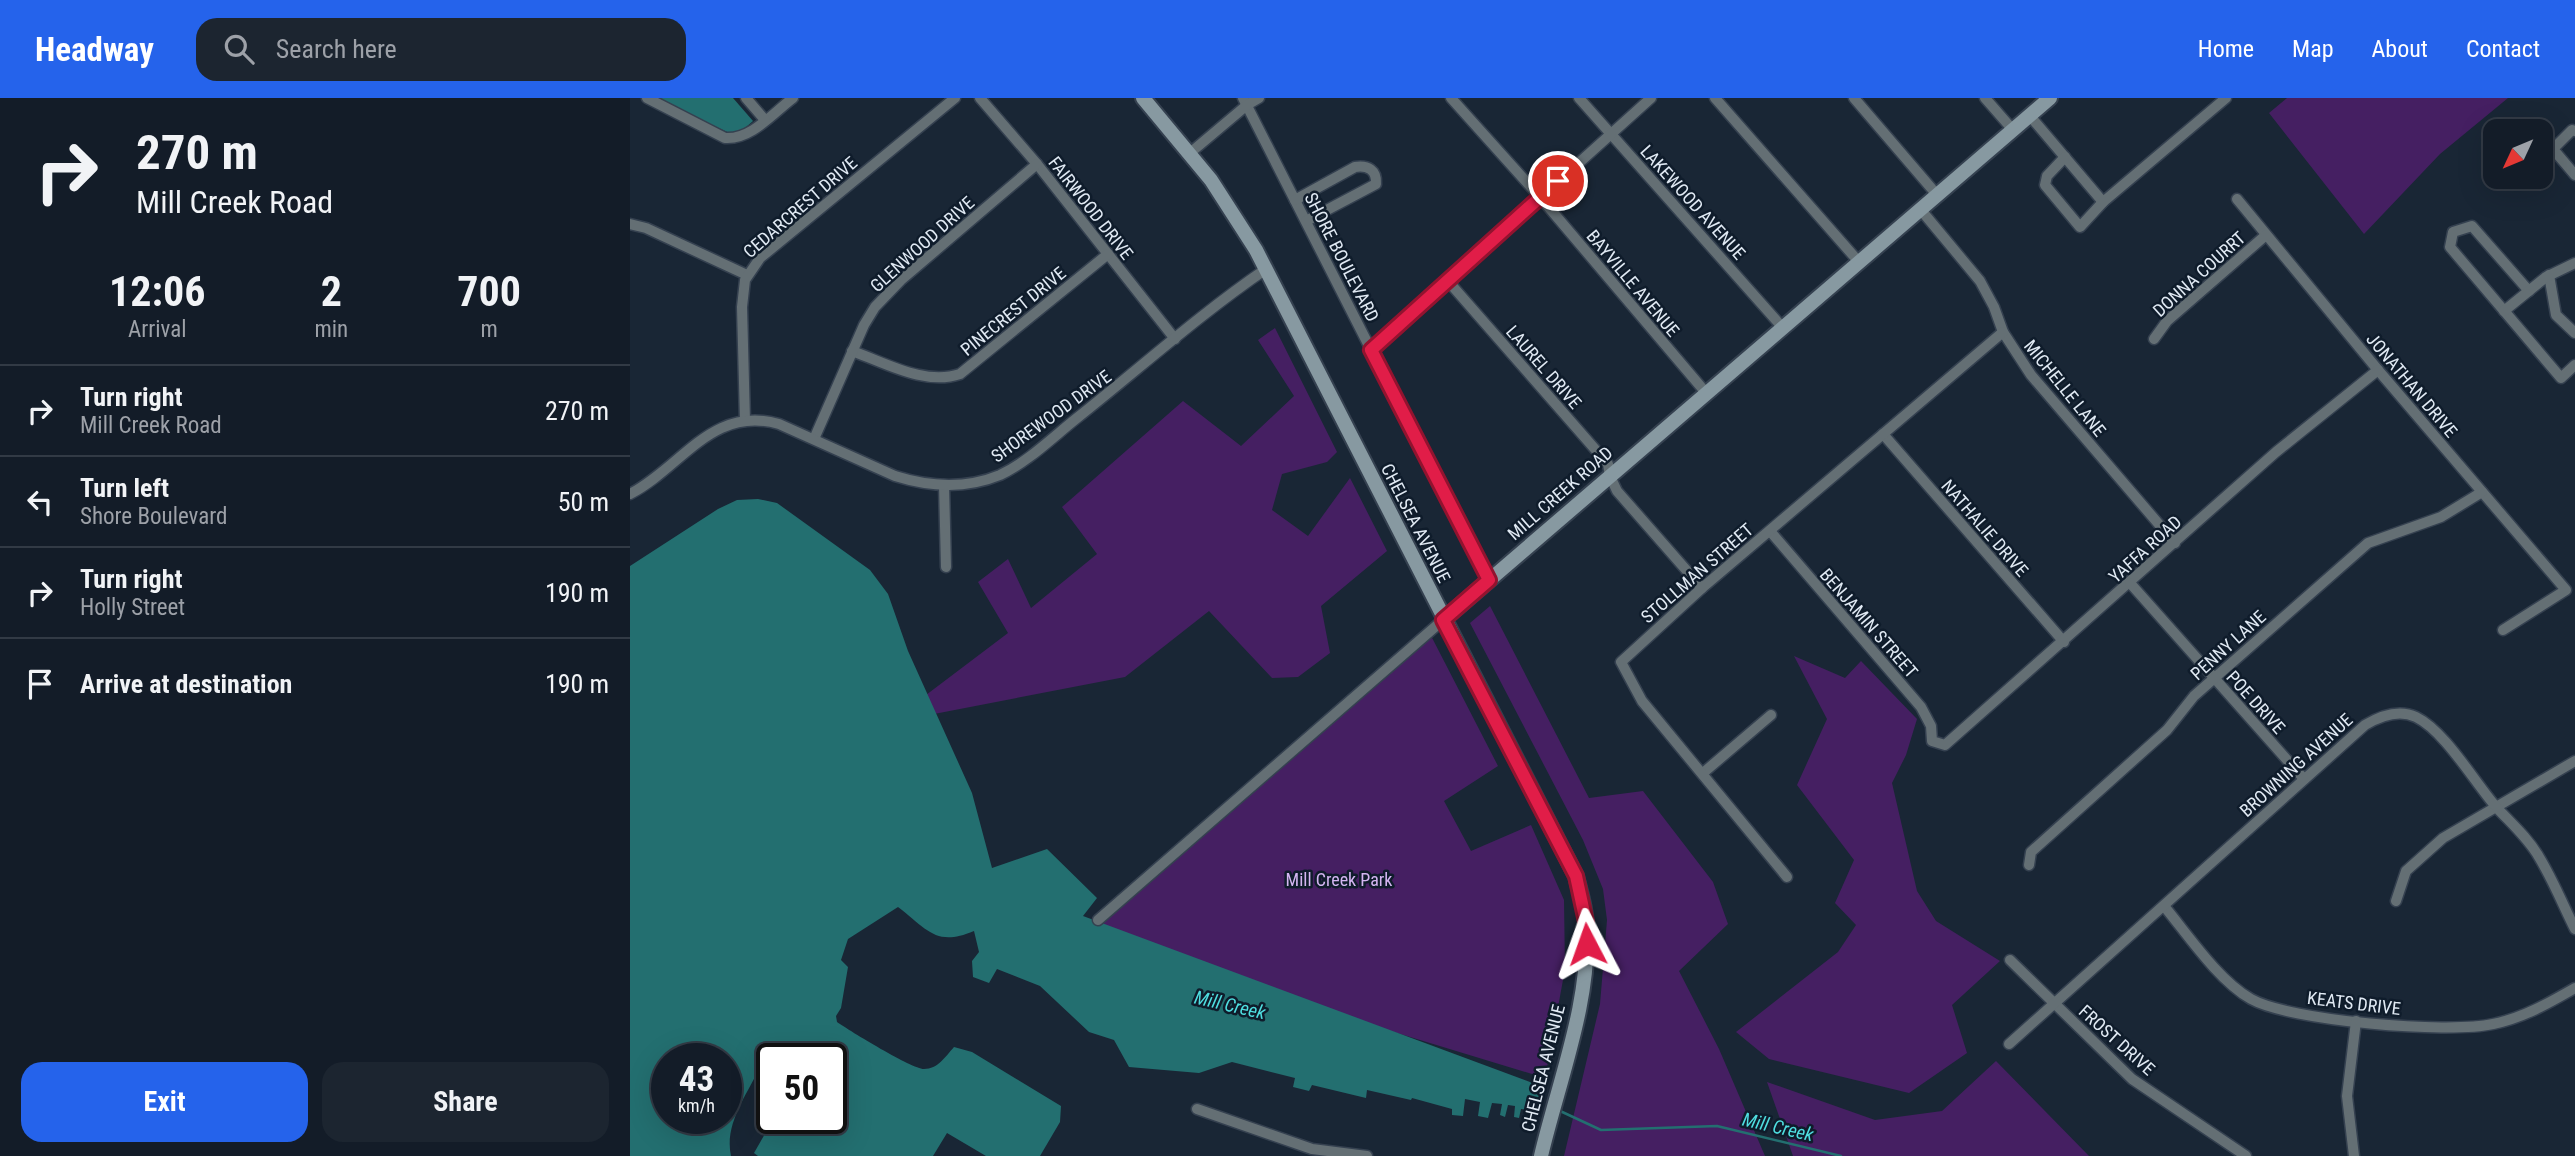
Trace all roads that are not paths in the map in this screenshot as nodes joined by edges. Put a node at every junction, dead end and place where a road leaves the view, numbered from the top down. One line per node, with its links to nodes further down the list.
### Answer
1 (647, 98): 18 (street)
2 (746, 98): 18 (street)
3 (793, 98): 18 (street)
4 (980, 98): 24 (street, FAIRWOOD DRIVE)
5 (1143, 98): 22 (main road, CHELSEA AVENUE)
6 (1259, 98): 16 (street)
7 (1451, 98): 27 (street, BAYVILLE AVENUE)
8 (1579, 98): 21 (street, LAKEWOOD AVENUE)
9 (1651, 98): 21 (street)
10 (1715, 98): 36 (street)
11 (1854, 98): 26 (street)
12 (1985, 98): 19 (street)
13 (2050, 98): 17 (main road, MILL CREEK ROAD)
14 (2226, 98): 30 (street)
15 (950, 100): 39 (street, CEDARCREST DRIVE)
16 (1245, 102): 22 (street); 29 (street, SHORE BOULEVARD)
17 (2030, 116): 19 (main road, MILL CREEK ROAD); 23 (street)
18 (765, 120)
19 (2013, 130): 26 (main road, MILL CREEK ROAD)
20 (2575, 131): 25 (street)
21 (1611, 133): 27 (street); 44 (street, LAKEWOOD AVENUE)
22 (1191, 153): 38 (main road, CHELSEA AVENUE)
23 (2065, 158): 30 (street); 30 (street)
24 (1037, 164): 35 (street, FAIRWOOD DRIVE); 50 (street, GLENWOOD DRIVE)
25 (2575, 175)
26 (1938, 196): 31 (main road, MILL CREEK ROAD)
27 (1540, 197): 41 (street); 53 (street, BAYVILLE AVENUE)
28 (2236, 199): 34 (street, JONATHAN DRIVE)
29 (1295, 200): 32 (street, SHORE BOULEVARD); 32 (street)
30 (2104, 202)
31 (1921, 210): 36 (main road, MILL CREEK ROAD); 45 (street, MICHELLE LANE)
32 (1306, 221): 49 (street, SHORE BOULEVARD)
33 (630, 223): 39 (street)
34 (2266, 235): 48 (street, DONNA COURRT); 52 (street, JONATHAN DRIVE)
35 (1108, 254): 47 (street, FAIRWOOD DRIVE); 50 (street, PINECREST DRIVE)
36 (1859, 262): 44 (main road, MILL CREEK ROAD)
37 (2575, 263): 40 (street)
38 (1266, 269): 47 (street, SHOREWOOD DRIVE); 67 (main road, CHELSEA AVENUE)
39 (747, 275): 54 (street, CEDARCREST DRIVE)
40 (2549, 275): 42 (street); 46 (street)
41 (1448, 281): 49 (street); 57 (street, LAUREL DRIVE)
42 (2529, 291): 43 (street); 43 (street)
43 (2504, 311): 51 (street)
44 (1783, 328): 53 (main road, MILL CREEK ROAD)
45 (2003, 332): 55 (street, STOLLMAN STREET); 62 (street, MICHELLE LANE)
46 (2575, 334)
47 (1175, 339): 58 (street, SHOREWOOD DRIVE)
48 (2154, 339)
49 (1371, 350): 64 (street, SHORE BOULEVARD)
50 (852, 351): 56 (street, GLENWOOD DRIVE)
51 (2575, 365)
52 (2378, 370): 59 (street, JONATHAN DRIVE); 62 (street, YAFFA ROAD)
53 (1707, 394): 57 (main road, MILL CREEK ROAD)
54 (745, 421): 56 (street, SHOREWOOD DRIVE); 60 (street)
55 (1883, 434): 61 (street, STOLLMAN STREET); 69 (street, NATHALIE DRIVE)
56 (814, 439): 58 (street, SHOREWOOD DRIVE)
57 (1610, 476): 64 (main road, MILL CREEK ROAD); 66 (street, LAUREL DRIVE)
58 (944, 485): 63 (street)
59 (2482, 492): 68 (street, JONATHAN DRIVE); 70 (street, PENNY LANE)
60 (630, 494)
61 (1770, 531): 66 (street, STOLLMAN STREET); 72 (street, BENJAMIN STREET)
62 (2175, 543): 65 (street, YAFFA ROAD)
63 (946, 567)
64 (1489, 580): 67 (main road, MILL CREEK ROAD)
65 (2130, 583): 69 (street, YAFFA ROAD); 70 (street, POE DRIVE)
66 (1702, 588): 74 (street, STOLLMAN STREET)
67 (1443, 620): 81 (street, MILL CREEK ROAD); 90 (main road, CHELSEA AVENUE)
68 (2503, 630)
69 (2064, 642): 72 (street, YAFFA ROAD)
70 (2214, 678): 75 (street, POE DRIVE); 77 (street, PENNY LANE)
71 (1771, 715): 74 (street)
72 (1932, 741)
73 (2575, 761): 76 (street)
74 (1703, 773): 78 (street, STOLLMAN STREET)
75 (2304, 779): 76 (street, BROWNING AVENUE); 80 (street, BROWNING AVENUE)
76 (2497, 808): 79 (street); 82 (street, BROWNING AVENUE)
77 (2029, 865)
78 (1787, 877)
79 (2396, 901)
80 (2164, 906): 85 (street, BROWNING AVENUE); 86 (street, KEATS DRIVE)
81 (1098, 920)
82 (2575, 929)
83 (2010, 960): 85 (street, FROST DRIVE)
84 (2575, 988): 86 (street, KEATS DRIVE)
85 (2054, 1003): 87 (street, BROWNING AVENUE); 91 (street, FROST DRIVE)
86 (2356, 1021): 92 (street)
87 (2009, 1044)
88 (1197, 1109): 89 (street)
89 (1367, 1156)
90 (1541, 1156)
91 (2246, 1156)
92 (2354, 1156)

